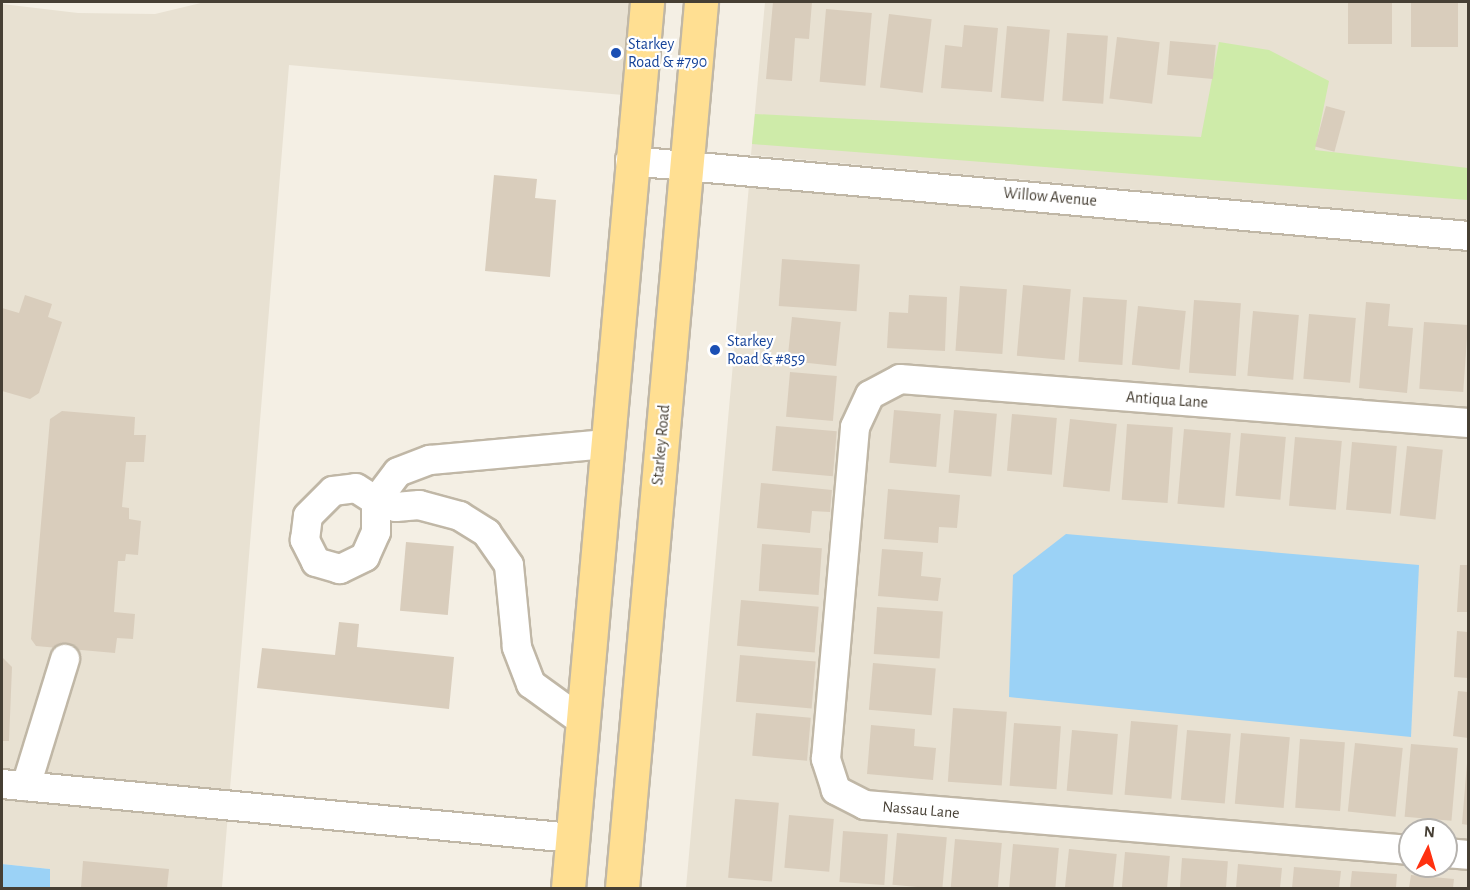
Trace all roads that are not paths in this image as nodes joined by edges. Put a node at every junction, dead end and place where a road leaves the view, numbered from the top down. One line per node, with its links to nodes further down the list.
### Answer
1 (646, 2): 3 (main road)
2 (701, 2): 4 (main road, Starkey Road)
3 (630, 161): 4 (street, Willow Avenue); 8 (main road)
4 (686, 164): 5 (street, Willow Avenue); 15 (main road, Starkey Road)
5 (1468, 236)
6 (870, 395): 7 (street, Antiqua Lane); 13 (street, Nassau Lane)
7 (1468, 423)
8 (606, 444): 10 (main road); 10 (street)
9 (65, 659): 11 (street)
10 (582, 722): 12 (main road)
11 (14, 785): 12 (street)
12 (572, 838): 14 (main road)
13 (1398, 849)
14 (568, 888)
15 (622, 888)

